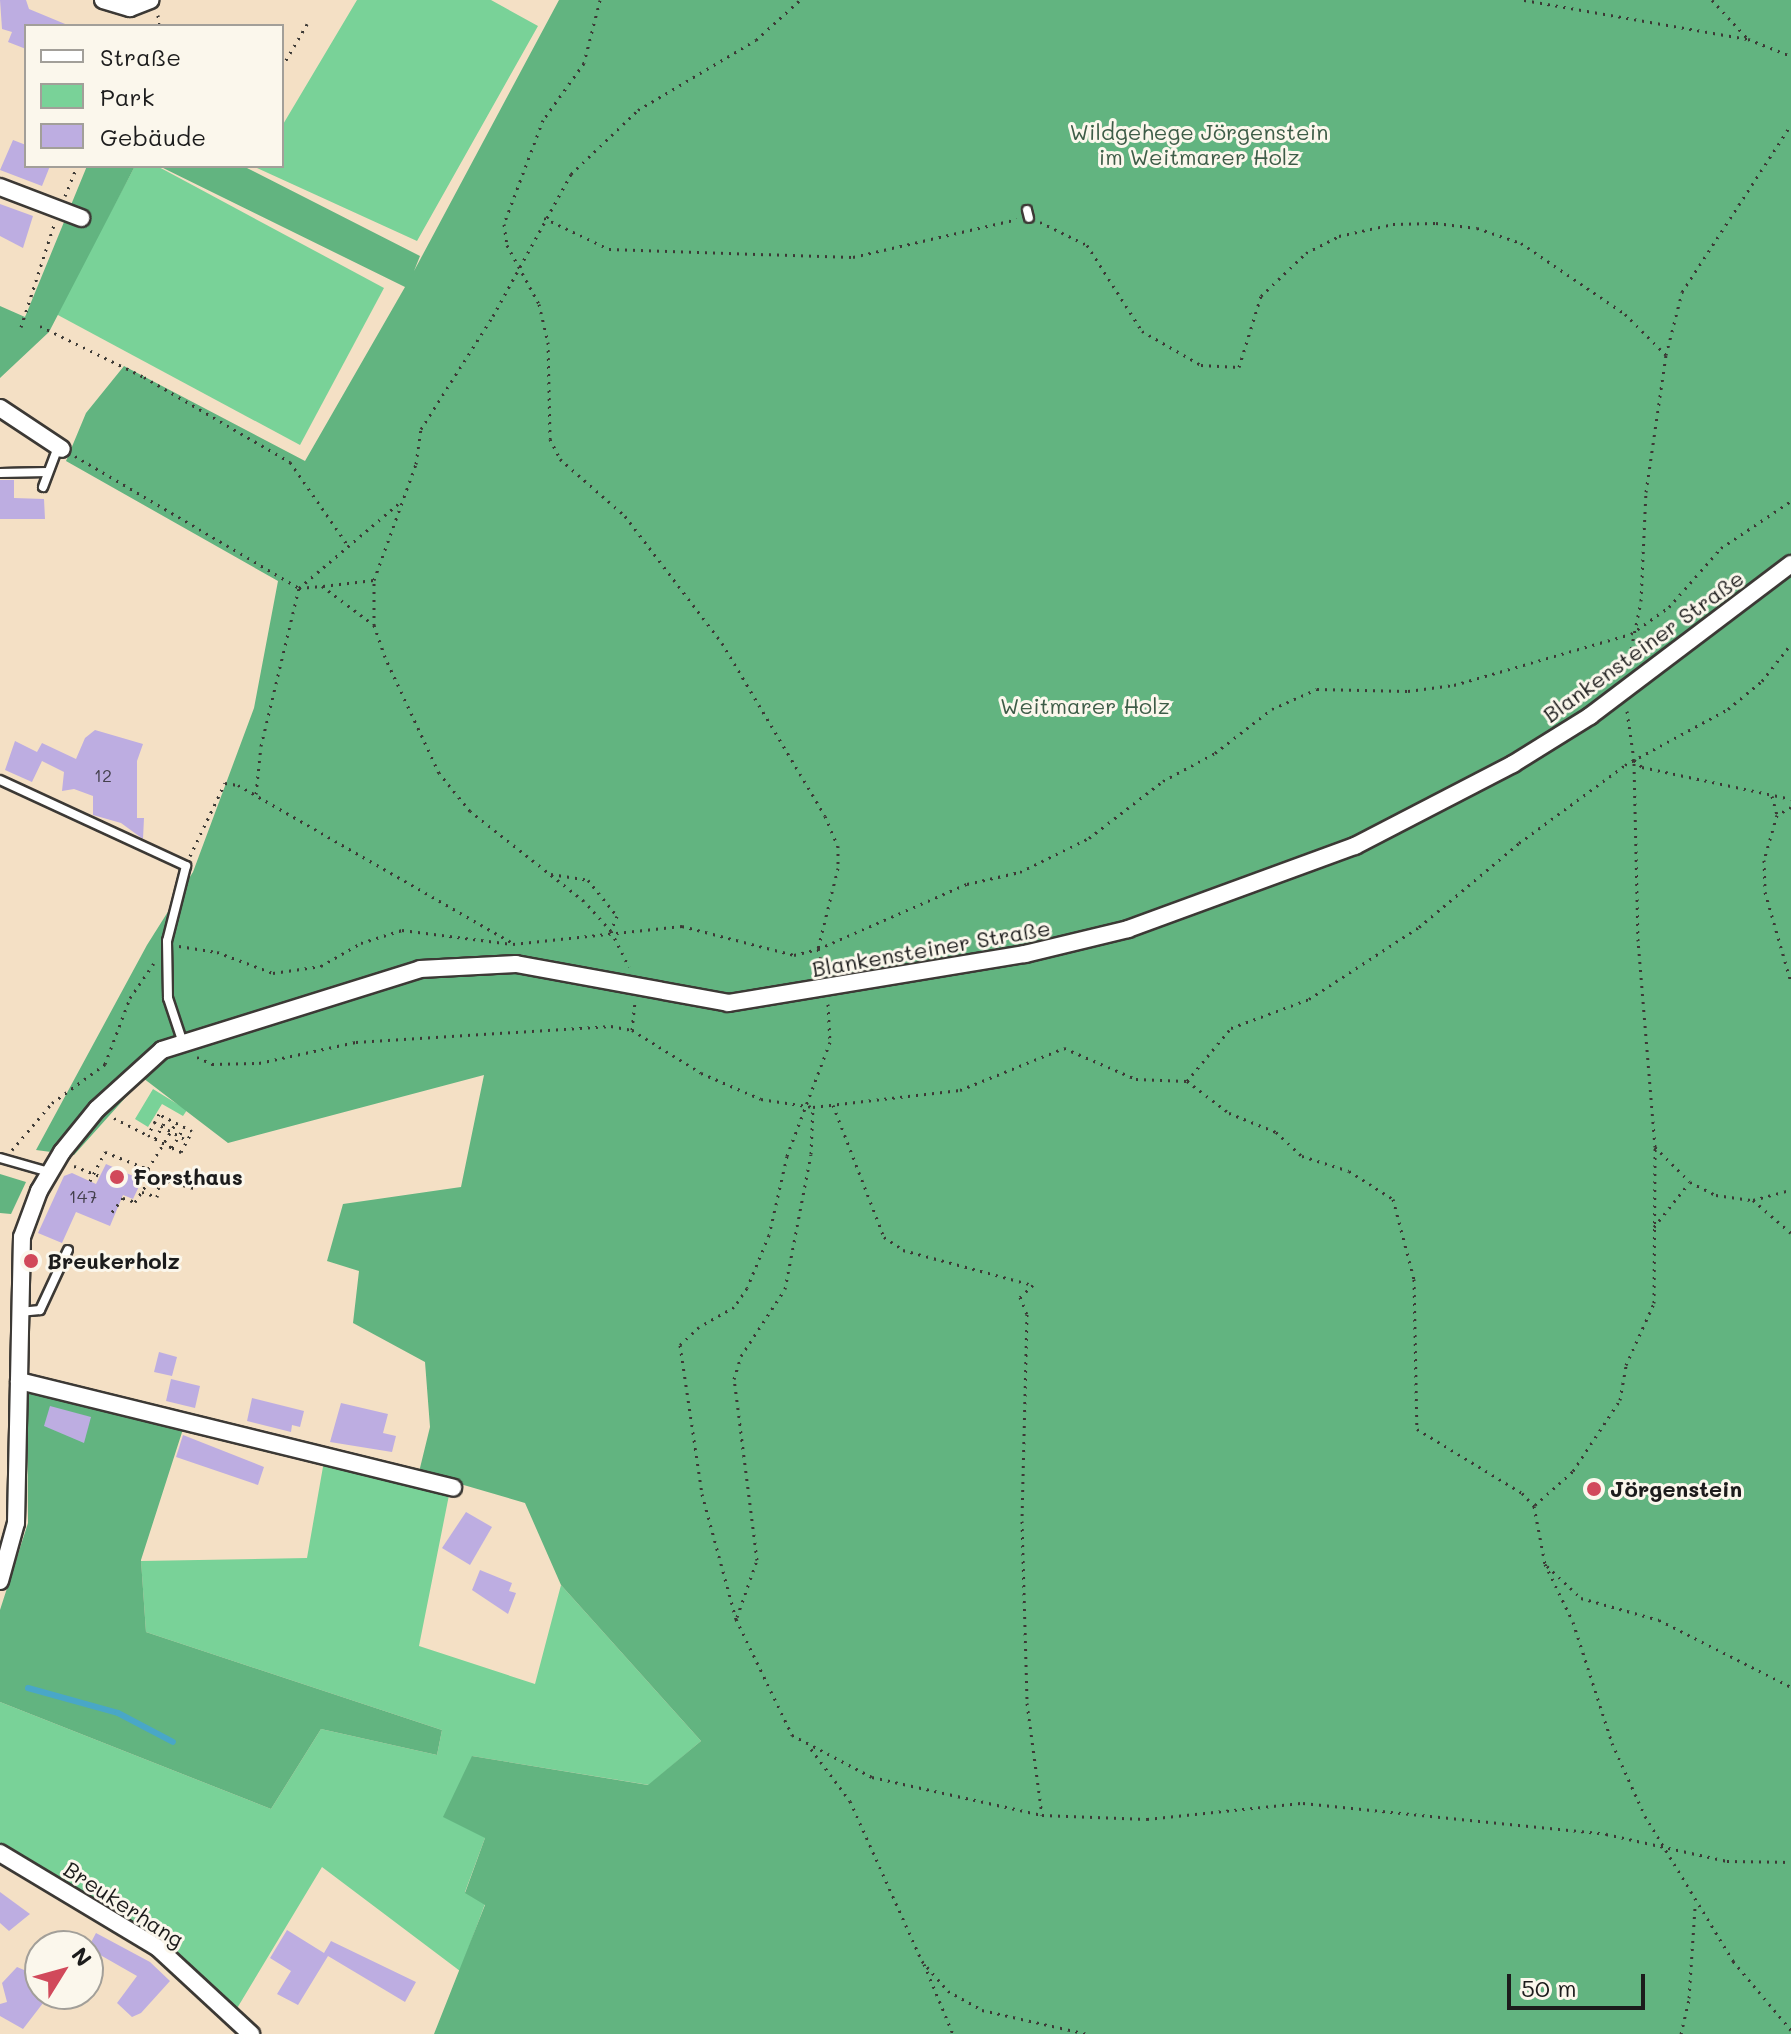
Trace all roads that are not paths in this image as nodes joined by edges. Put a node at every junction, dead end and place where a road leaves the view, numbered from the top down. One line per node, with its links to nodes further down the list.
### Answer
1 (103, 0): 2 (street)
2 (151, 0)
3 (0, 187): 4 (street)
4 (81, 218)
5 (0, 408): 6 (street)
6 (60, 448): 7 (lane)
7 (48, 472): 8 (lane); 9 (lane)
8 (0, 473)
9 (43, 487)
10 (1791, 564): 12 (street, Blankensteiner Straße)
11 (0, 780): 12 (lane)
12 (182, 1040): 14 (street, Blankensteiner Straße)
13 (2, 1161): 14 (lane)
14 (49, 1172): 16 (street, Blankensteiner Straße)
15 (68, 1250): 16 (lane)
16 (19, 1312): 17 (street, Blankensteiner Straße)
17 (19, 1381): 18 (street); 19 (street, Blankensteiner Straße)
18 (453, 1488)
19 (0, 1581)
20 (0, 1853): 21 (street, Breukerhang)
21 (251, 2034)

